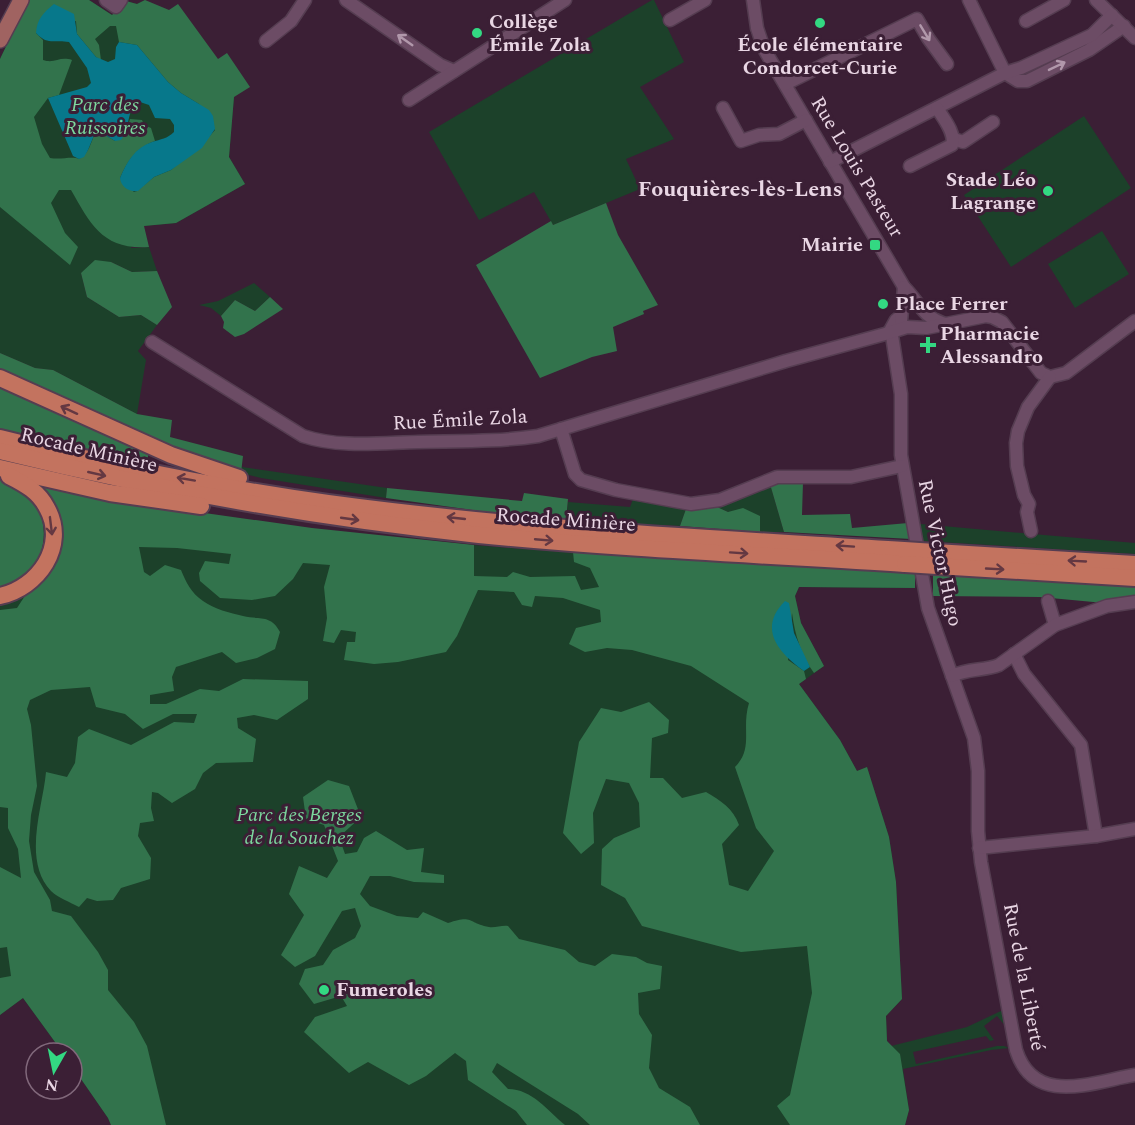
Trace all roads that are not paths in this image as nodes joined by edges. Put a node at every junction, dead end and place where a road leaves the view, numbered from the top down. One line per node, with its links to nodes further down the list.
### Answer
1 (21, 0): 17 (main road)
2 (106, 0): 3 (street)
3 (121, 0)
4 (305, 0): 18 (street)
5 (346, 0): 20 (street, one-way to 5)
6 (565, 0): 20 (street)
7 (705, 0): 13 (street)
8 (753, 0): 22 (street, Rue Louis Pasteur)
9 (969, 0): 21 (street)
10 (1064, 0): 14 (street)
11 (1096, 0): 12 (street)
12 (1112, 15): 15 (street); 21 (street)
13 (670, 20)
14 (1026, 21)
15 (1124, 26): 16 (street); 21 (street, one-way to 15)
16 (1135, 38)
17 (0, 40)
18 (266, 41)
19 (947, 64): 22 (street, one-way to 19)
20 (454, 71): 23 (street)
21 (1005, 74): 25 (street)
22 (785, 84): 26 (street, Rue Louis Pasteur)
23 (409, 100)
24 (723, 108): 26 (street)
25 (937, 108): 28 (street); 29 (street)
26 (806, 120): 29 (street, Rue Louis Pasteur)
27 (993, 122): 28 (street)
28 (954, 140): 30 (street)
29 (830, 162): 31 (street, Rue Louis Pasteur)
30 (910, 166)
31 (904, 286): 32 (street, Rue Louis Pasteur); 33 (street)
32 (921, 310): 33 (street); 35 (street); 36 (street)
33 (901, 313): 36 (street); 37 (street)
34 (1135, 321): 39 (street)
35 (945, 324): 36 (street); 39 (street)
36 (912, 327): 37 (street)
37 (891, 333): 41 (street, Rue Émile Zola); 44 (street, Rue Victor Hugo)
38 (152, 342): 41 (street, Rue Émile Zola)
39 (1050, 376): 47 (street)
40 (0, 378): 46 (highway, one-way to 40)
41 (561, 429): 44 (street)
42 (0, 438): 46 (highway, Rocade Minière, one-way to 42)
43 (0, 451): 46 (highway, Rocade Minière, one-way to 46)
44 (902, 466): 56 (street, Rue Victor Hugo)
45 (0, 470): 46 (highway); 51 (highway, one-way to 51)
46 (321, 508): 48 (highway, Rocade Minière, bridge)
47 (1030, 531)
48 (936, 559): 49 (highway, Rocade Minière, one-way to 48); 50 (highway, Rocade Minière, one-way to 50)
49 (1135, 564)
50 (1135, 578)
51 (0, 596)
52 (1048, 601): 54 (street)
53 (1135, 602): 54 (street)
54 (1055, 625): 55 (street)
55 (1014, 654): 56 (street); 58 (street)
56 (952, 676): 59 (street, Rue Victor Hugo)
57 (1135, 829): 58 (street)
58 (1096, 836): 59 (street)
59 (979, 848): 60 (street, Rue de la Liberté)
60 (1135, 1075)

